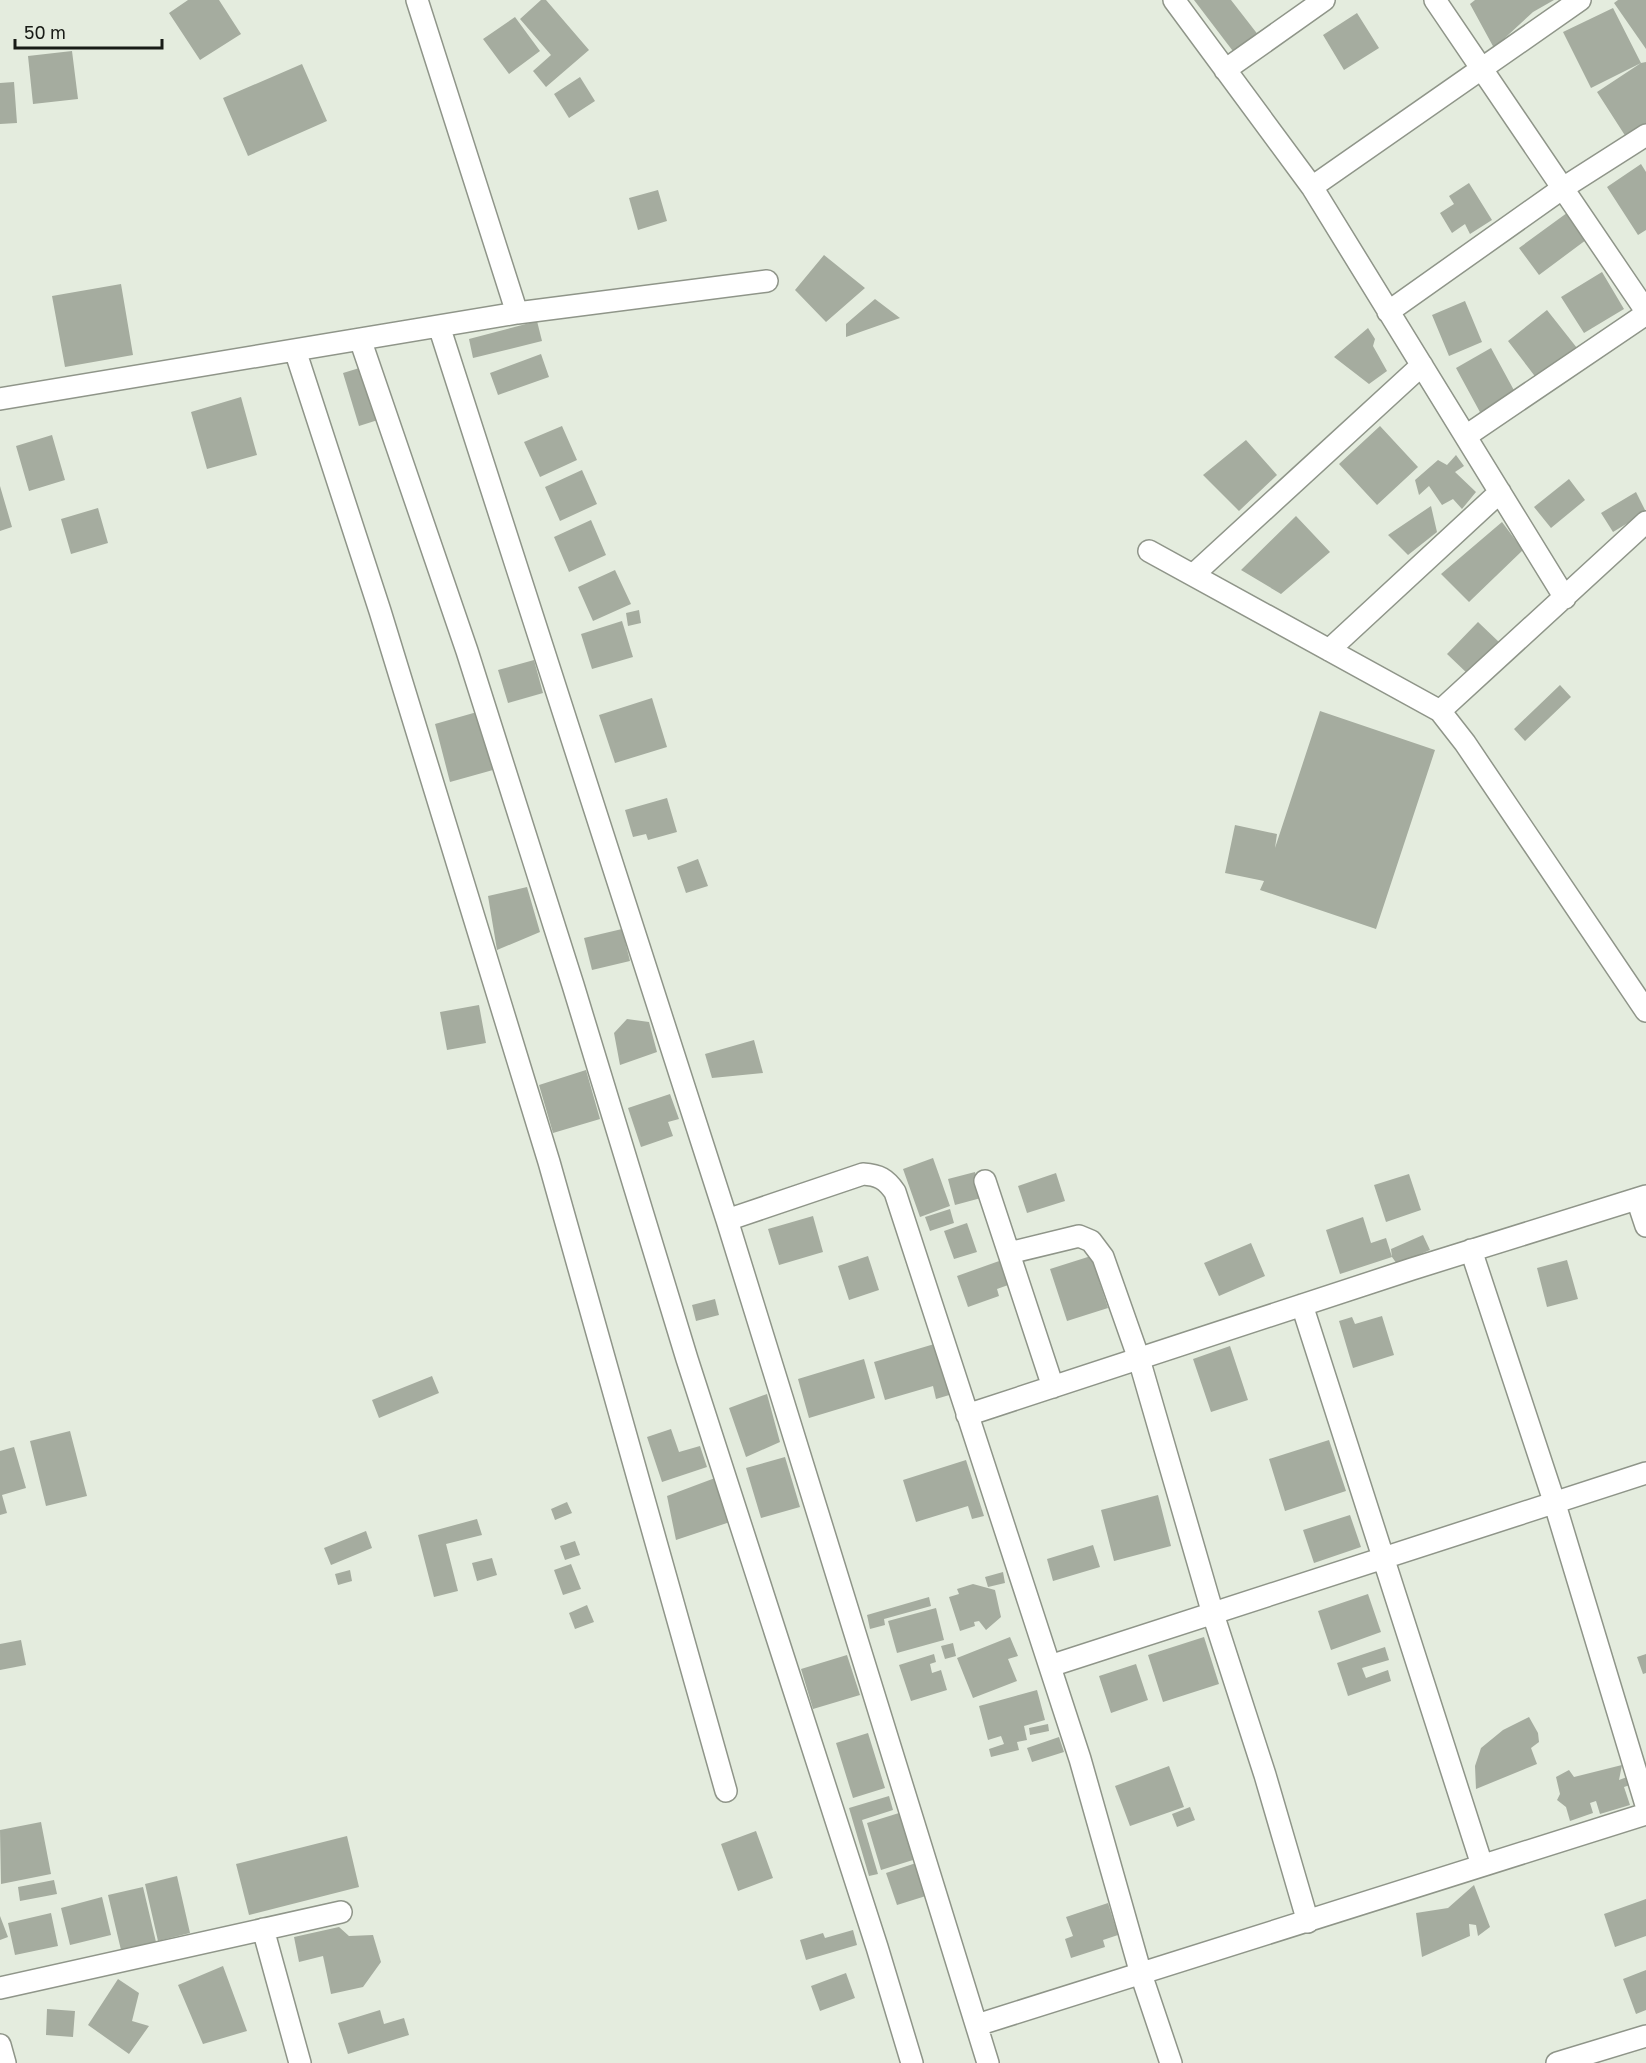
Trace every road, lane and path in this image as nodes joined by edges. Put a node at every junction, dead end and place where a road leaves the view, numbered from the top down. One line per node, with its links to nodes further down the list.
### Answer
1 (417, 0): 14 (street)
2 (1174, 0): 7 (street)
3 (1324, 0): 7 (street)
4 (1435, 0): 6 (street)
5 (1580, 0): 6 (street)
6 (1482, 69): 9 (street); 10 (street)
7 (1225, 70): 9 (street)
8 (1646, 135): 10 (street)
9 (1312, 187): 12 (street)
10 (1563, 188): 12 (street); 13 (street)
11 (767, 281): 14 (street)
12 (1388, 312): 18 (street)
13 (1646, 312): 20 (street)
14 (517, 313): 15 (street)
15 (439, 326): 16 (street); 31 (street)
16 (360, 339): 17 (street); 59 (street)
17 (295, 350): 19 (street); 44 (street)
18 (1422, 365): 20 (street); 24 (street)
19 (0, 399)
20 (1466, 436): 21 (street)
21 (1500, 492): 25 (street); 26 (street)
22 (1646, 522): 25 (street)
23 (1149, 551): 24 (street)
24 (1193, 575): 26 (street)
25 (1565, 598): 27 (street)
26 (1329, 650): 27 (street)
27 (1440, 711): 28 (street)
28 (1646, 1011)
29 (985, 1181): 34 (street)
30 (1642, 1198): 32 (street); 33 (street)
31 (727, 1220): 38 (street); 53 (street)
32 (1646, 1226)
33 (1471, 1250): 35 (street); 40 (street)
34 (1009, 1253): 36 (street); 37 (street)
35 (1302, 1305): 36 (street); 41 (street)
36 (1139, 1359): 37 (street); 42 (street)
37 (1053, 1387): 38 (street)
38 (967, 1415): 43 (street)
39 (1646, 1473): 40 (street)
40 (1554, 1501): 41 (street); 45 (street)
41 (1385, 1558): 42 (street); 47 (street)
42 (1213, 1614): 43 (street); 49 (street)
43 (1050, 1666): 51 (street)
44 (726, 1791)
45 (1646, 1805)
46 (1646, 1814): 47 (street)
47 (1482, 1865): 49 (street)
48 (341, 1912): 50 (street)
49 (1308, 1922): 51 (street)
50 (263, 1929): 52 (street); 58 (street)
51 (1141, 1974): 53 (street); 61 (street)
52 (0, 1988)
53 (977, 2025): 60 (street)
54 (1646, 2036): 56 (street)
55 (0, 2044): 57 (street)
56 (1582, 2059): 62 (street)
57 (5, 2063)
58 (300, 2063)
59 (912, 2063)
60 (988, 2063)
61 (1171, 2063)
62 (1557, 2063)

